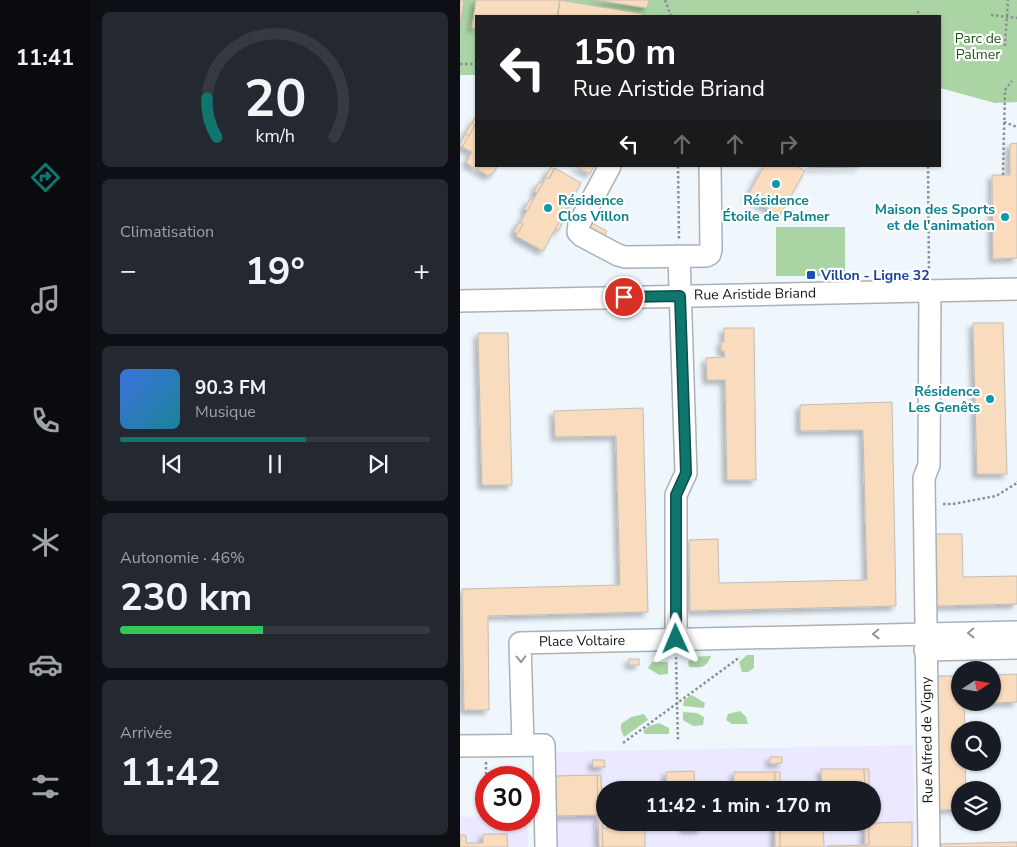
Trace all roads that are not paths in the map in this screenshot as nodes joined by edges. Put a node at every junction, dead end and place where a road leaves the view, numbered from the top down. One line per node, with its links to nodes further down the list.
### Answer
1 (609, 167): 3 (street)
2 (710, 167): 3 (street)
3 (679, 256): 7 (street)
4 (1017, 289): 5 (street, Rue Aristide Briand)
5 (930, 298): 7 (street, Rue Aristide Briand); 8 (street, Rue Aristide Briand); 12 (street, Rue Alfred de Vigny)
6 (460, 301): 7 (street, Rue Aristide Briand)
7 (680, 303): 9 (street, Rue Aristide Briand); 11 (street)
8 (1017, 304)
9 (460, 314)
10 (1017, 632): 12 (street, one-way to 12)
11 (676, 639): 12 (street, Place Voltaire, one-way to 11); 14 (street, Place Voltaire, one-way to 14)
12 (925, 641): 13 (street); 17 (street, Rue Alfred de Vigny)
13 (1017, 648)
14 (523, 745): 15 (street); 16 (street)
15 (460, 746)
16 (546, 847)
17 (929, 847)

